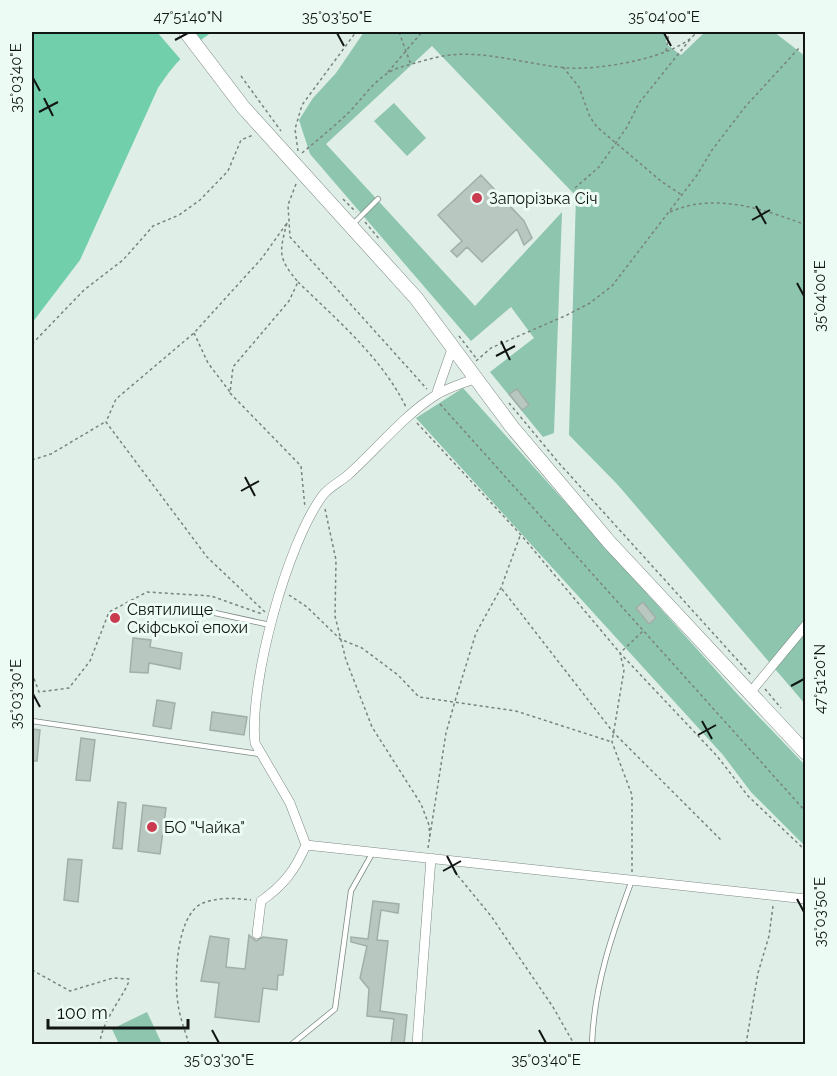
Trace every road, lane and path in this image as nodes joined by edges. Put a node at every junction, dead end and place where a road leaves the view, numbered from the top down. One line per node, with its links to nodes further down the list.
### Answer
1 (186, 32): 15 (main road)
2 (356, 32): 19 (path)
3 (399, 32): 9 (path)
4 (422, 32): 9 (path)
5 (669, 32): 10 (path)
6 (696, 32): 7 (path)
7 (692, 37): 10 (path); 17 (path)
8 (799, 48): 23 (path)
9 (406, 50): 11 (path); 13 (path)
10 (666, 52): 12 (path)
11 (411, 65): 12 (path); 13 (path)
12 (563, 67): 17 (path)
13 (387, 73): 19 (path)
14 (241, 76): 16 (path)
15 (265, 130): 20 (main road); 33 (path)
16 (286, 137)
17 (616, 143): 21 (path); 23 (path)
18 (292, 146): 19 (path)
19 (299, 155)
20 (301, 172): 26 (main road); 27 (path)
21 (575, 188)
22 (337, 193): 26 (path)
23 (682, 195): 25 (path)
24 (378, 199): 26 (lane)
25 (668, 213): 28 (path); 35 (path)
26 (356, 221): 29 (path); 34 (main road)
27 (287, 222): 30 (path); 31 (path); 37 (path)
28 (806, 225)
29 (383, 243)
30 (298, 282): 36 (path); 39 (path)
31 (194, 333): 36 (path); 40 (path)
32 (458, 334): 35 (path)
33 (32, 344)
34 (452, 349): 35 (main road); 37 (street)
35 (472, 370): 37 (street); 55 (main road)
36 (230, 393): 43 (path)
37 (435, 396): 39 (street); 50 (path)
38 (509, 403): 54 (path)
39 (410, 417): 42 (street); 44 (path)
40 (106, 422): 41 (path); 48 (path)
41 (32, 460)
42 (324, 493): 43 (street); 51 (path)
43 (306, 524): 46 (street)
44 (521, 535): 45 (path); 52 (path)
45 (501, 588): 56 (path); 59 (path)
46 (281, 589): 48 (street); 51 (path)
47 (215, 613): 48 (lane)
48 (271, 622): 53 (path); 62 (street)
49 (806, 625): 54 (street)
50 (643, 630): 52 (path); 63 (path)
51 (340, 639): 56 (path); 64 (path)
52 (620, 653): 59 (path); 67 (path)
53 (32, 673)
54 (760, 684): 55 (street); 57 (path)
55 (749, 694): 61 (main road)
56 (454, 701): 60 (path); 64 (path)
57 (786, 714)
58 (32, 721): 62 (lane)
59 (613, 732): 60 (path); 65 (path)
60 (612, 742): 71 (path)
61 (806, 753)
62 (260, 754): 66 (street)
63 (806, 812)
64 (430, 839): 69 (path)
65 (721, 840)
66 (306, 844): 68 (street); 74 (street)
67 (806, 851)
68 (373, 852): 69 (street); 79 (lane)
69 (429, 858): 70 (street); 80 (street)
70 (444, 859): 71 (street); 81 (path)
71 (632, 880): 72 (street); 82 (lane)
72 (774, 896): 73 (street); 83 (path)
73 (806, 899)
74 (261, 901): 75 (street); 78 (path)
75 (257, 934)
76 (32, 970): 77 (path)
77 (99, 1044)
78 (189, 1044)
79 (292, 1044)
80 (417, 1044)
81 (574, 1044)
82 (592, 1044)
83 (747, 1044)

